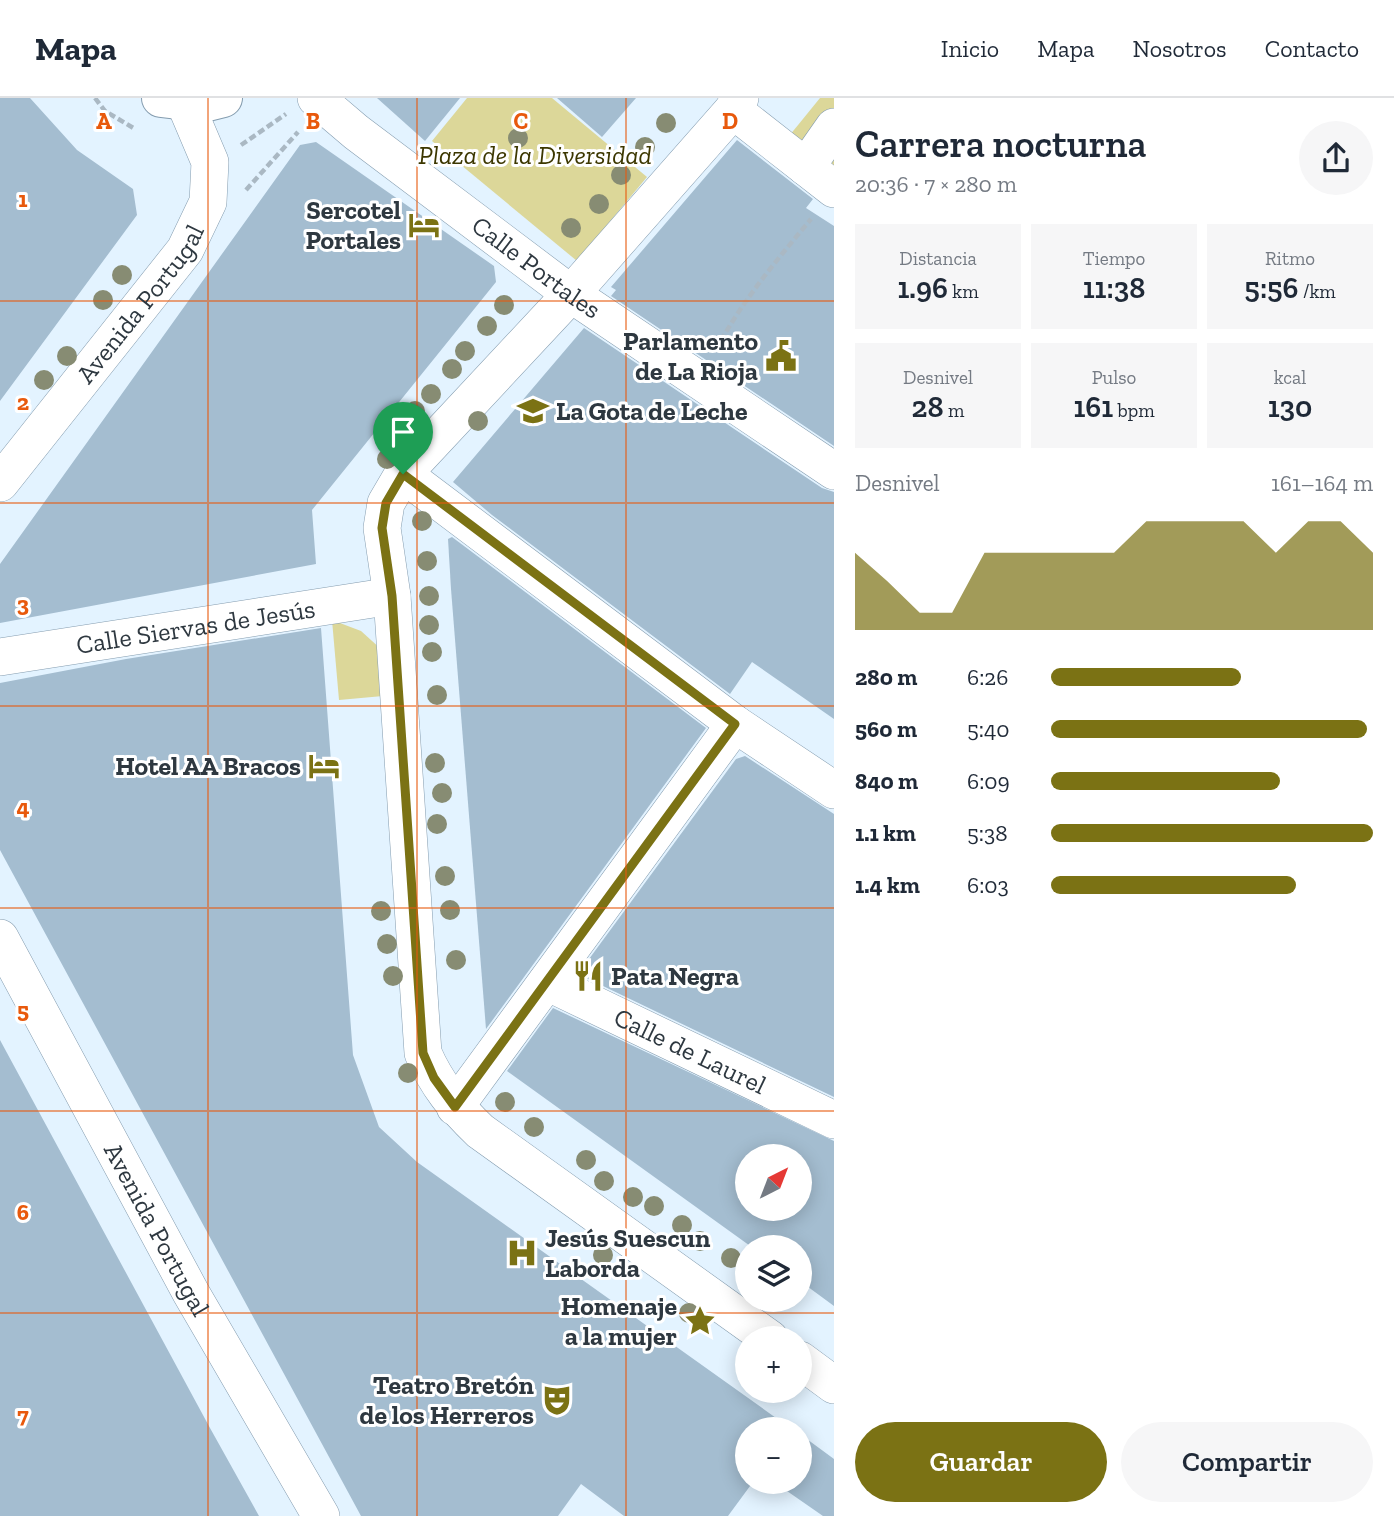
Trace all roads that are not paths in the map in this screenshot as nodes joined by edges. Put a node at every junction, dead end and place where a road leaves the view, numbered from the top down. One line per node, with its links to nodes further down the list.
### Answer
1 (223, 98): 2 (main road)
2 (173, 100): 11 (street, Avenida Portugal)
3 (320, 102): 8 (street, Calle Portales)
4 (737, 104): 6 (street); 8 (street)
5 (834, 127): 6 (street)
6 (806, 167): 7 (street)
7 (825, 201)
8 (570, 294): 9 (street, Calle Portales); 10 (street)
9 (834, 471)
10 (403, 474): 12 (street); 14 (street)
11 (0, 483)
12 (392, 596): 13 (street, Calle Siervas de Jesús); 18 (street)
13 (0, 657)
14 (735, 724): 15 (street); 17 (street)
15 (831, 783)
16 (0, 938): 23 (street, Avenida Portugal)
17 (547, 982): 18 (street); 19 (street, Calle de Laurel)
18 (455, 1107): 20 (street)
19 (834, 1120)
20 (752, 1326)
21 (812, 1369): 22 (street)
22 (834, 1385)
23 (321, 1516)

